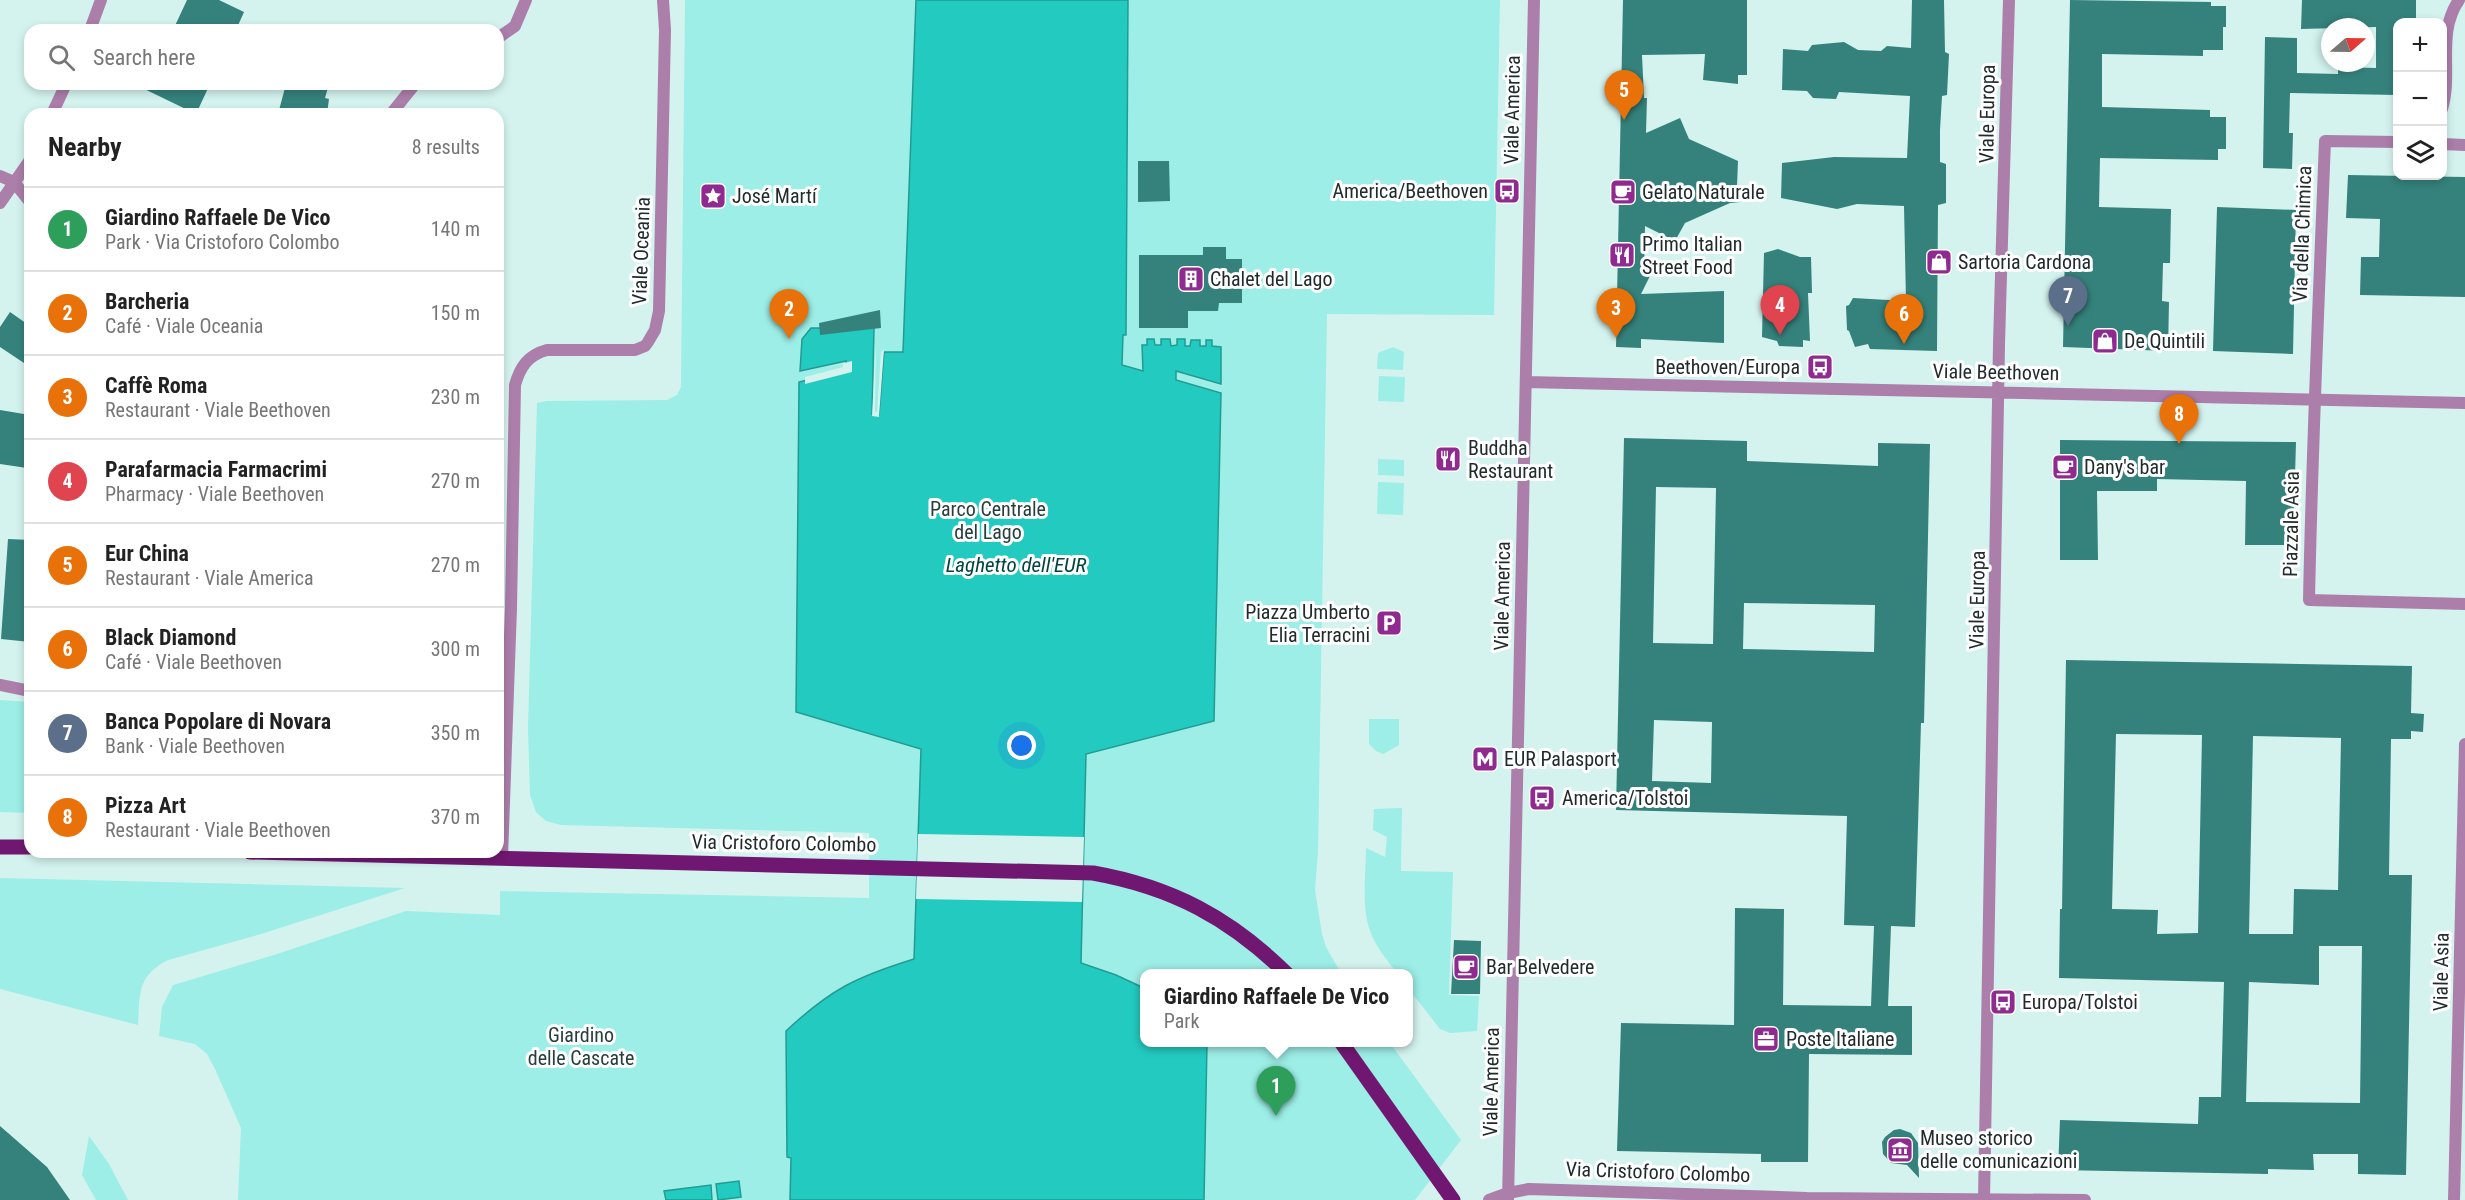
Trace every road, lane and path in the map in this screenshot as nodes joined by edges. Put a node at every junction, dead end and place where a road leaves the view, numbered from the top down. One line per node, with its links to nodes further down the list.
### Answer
1 (101, 0): 7 (street)
2 (526, 0): 8 (street)
3 (663, 0): 28 (street, Viale Oceania)
4 (1534, 0): 22 (street, Viale America)
5 (2009, 0): 23 (street, Viale Europa)
6 (2459, 0): 9 (street)
7 (92, 24)
8 (504, 34)
9 (2446, 72)
10 (63, 90): 12 (street)
11 (410, 90): 13 (street)
12 (55, 108)
13 (396, 108)
14 (2393, 142): 24 (street, Via della Chimica)
15 (2447, 144): 16 (street)
16 (2465, 145)
17 (24, 168): 19 (street)
18 (0, 176): 19 (street)
19 (14, 182): 20 (street); 21 (street)
20 (24, 194)
21 (0, 203)
22 (1526, 382): 23 (street, Viale Beethoven); 39 (street, Viale America)
23 (1999, 392): 24 (street, Viale Beethoven); 41 (street, Viale Europa)
24 (2314, 400): 25 (street, Viale Beethoven); 26 (street, Piazzale Asia)
25 (2465, 403)
26 (2465, 604)
27 (504, 606): 28 (street)
28 (511, 609): 32 (street, Viale Oceania)
29 (0, 685): 30 (street)
30 (24, 690)
31 (2465, 744): 36 (street, Viale Asia)
32 (504, 802)
33 (0, 847): 34 (main road)
34 (24, 848)
35 (504, 857): 37 (main road, Via Cristoforo Colombo)
36 (2464, 897): 45 (street, Viale Asia)
37 (1282, 969)
38 (1345, 1047): 42 (main road)
39 (1508, 1196): 40 (street, Via Cristoforo Colombo); 43 (street, Via Cristoforo Colombo)
40 (1807, 1199): 41 (street, Via Cristoforo Colombo)
41 (1984, 1199): 44 (street, Via Cristoforo Colombo)
42 (1453, 1200)
43 (1489, 1200)
44 (2085, 1200)
45 (2454, 1200)

